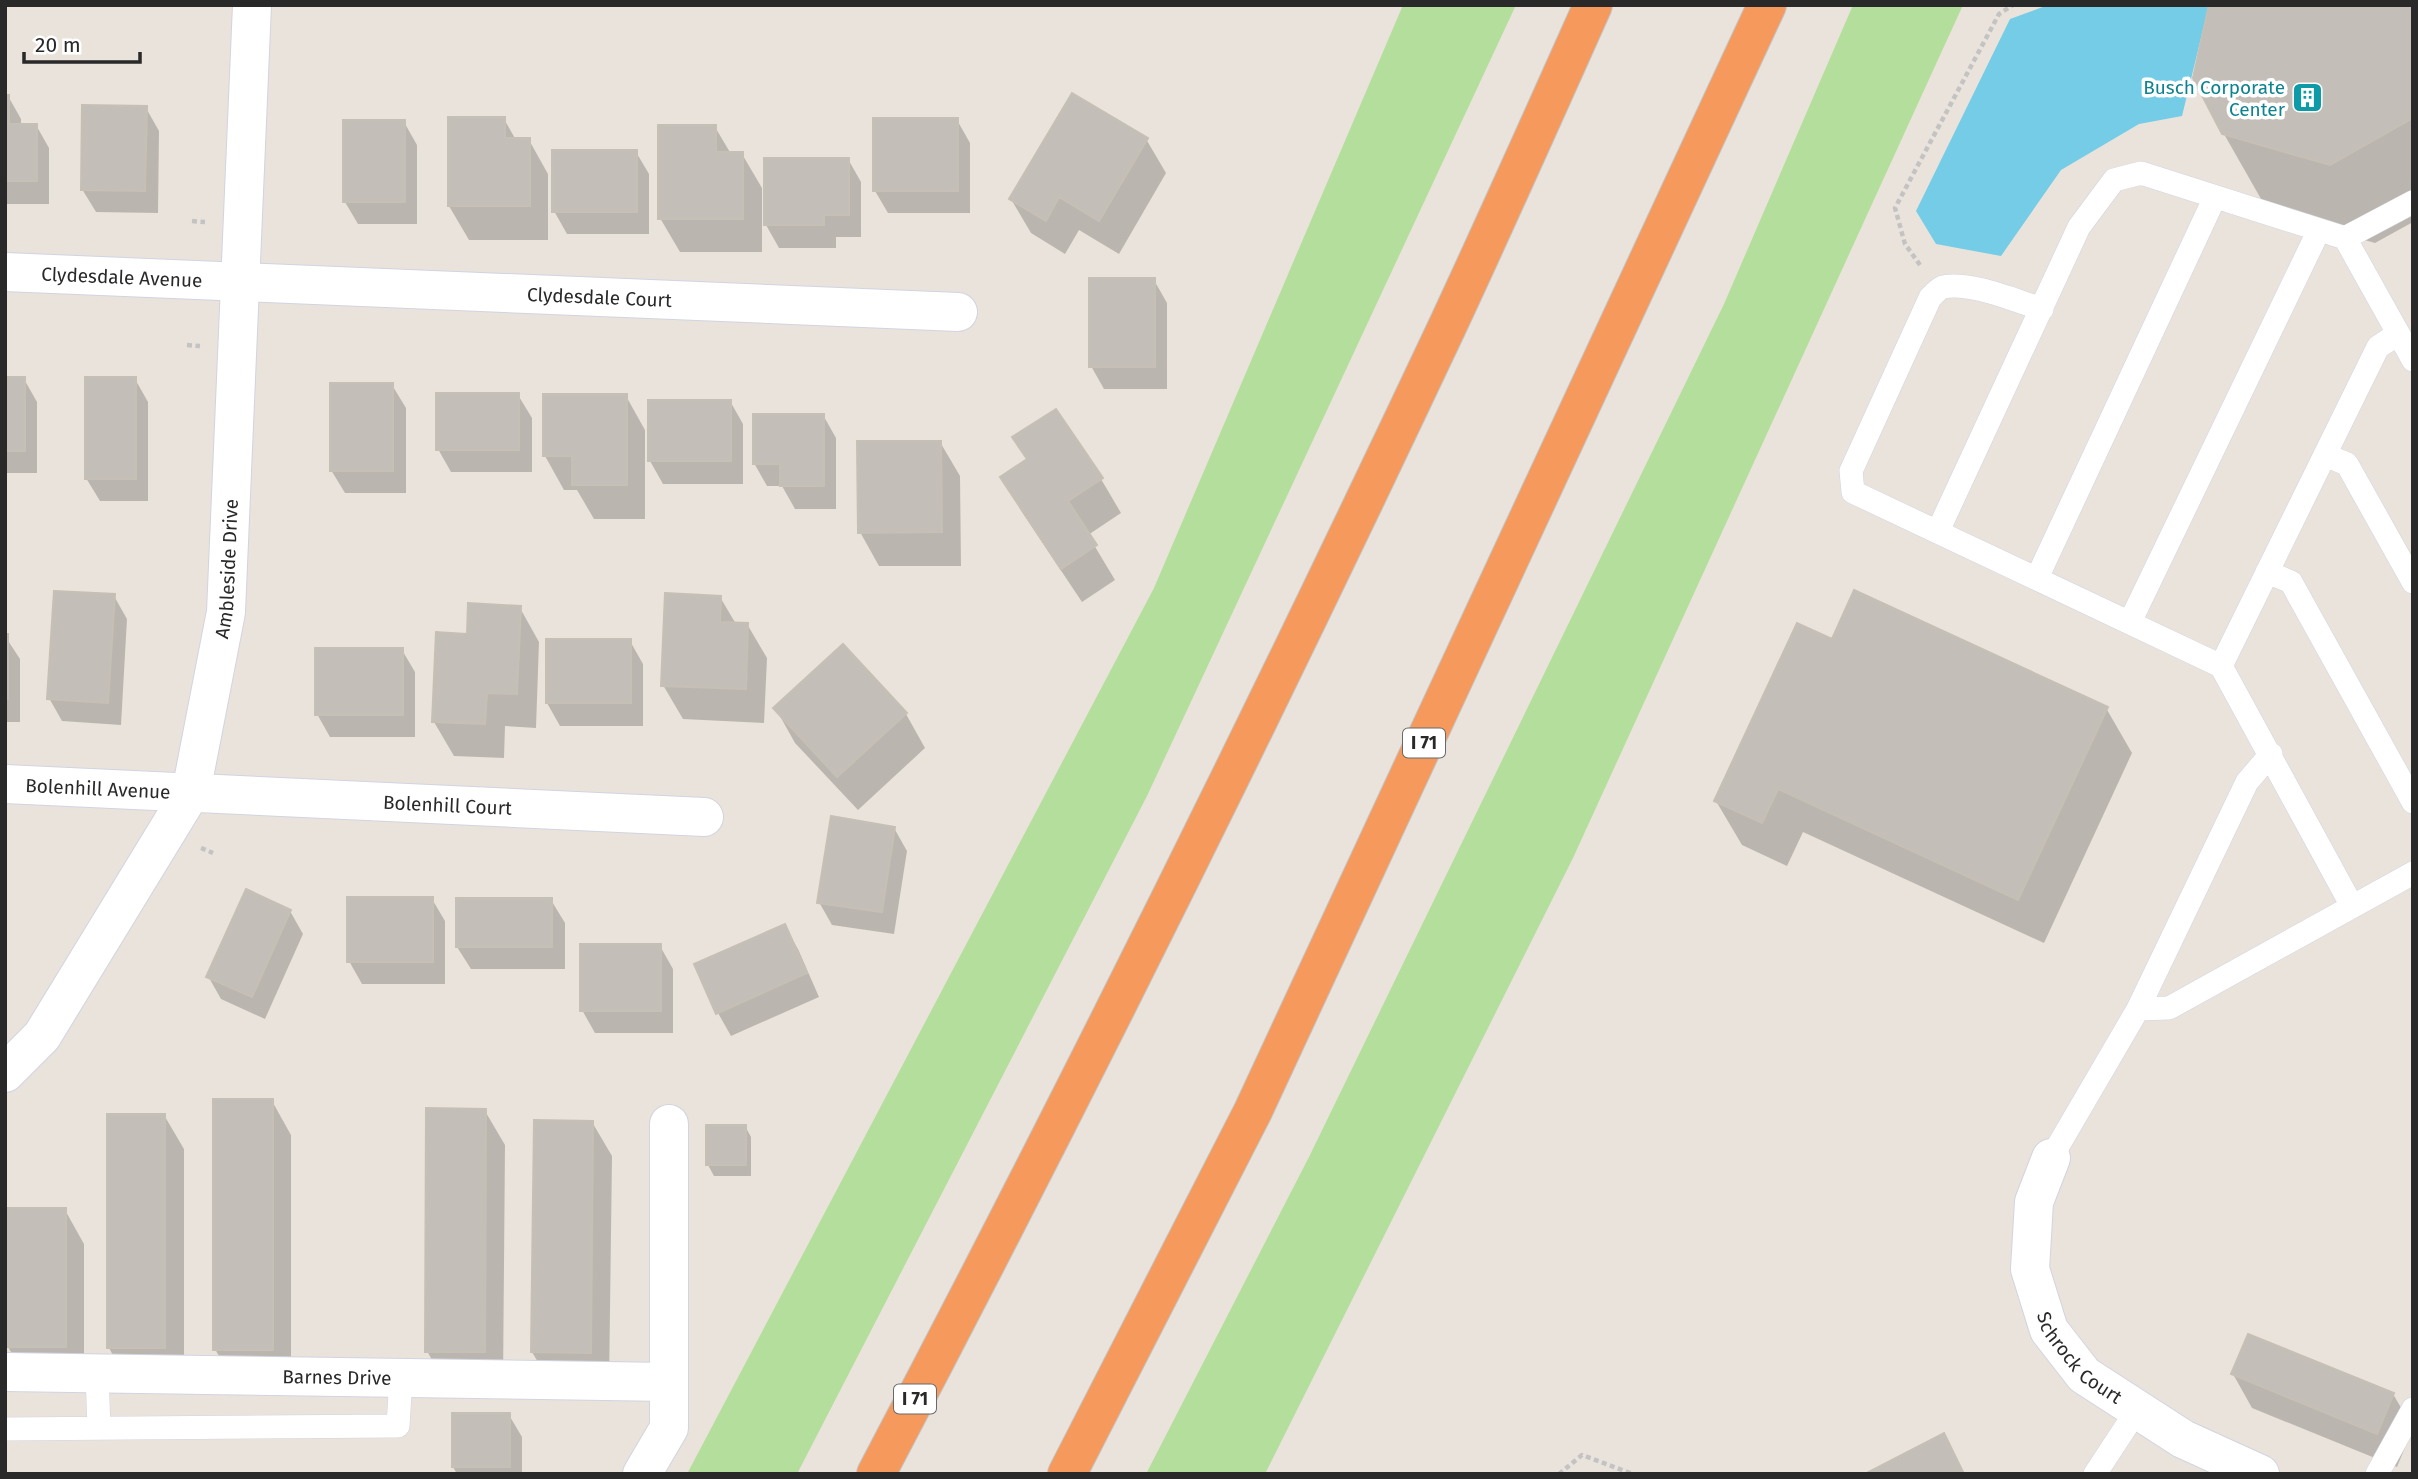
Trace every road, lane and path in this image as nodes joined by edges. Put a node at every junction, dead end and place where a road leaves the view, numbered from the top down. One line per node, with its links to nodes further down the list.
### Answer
1 (252, 5): 10 (street, Ambleside Drive)
2 (1594, 5): 43 (highway, I 71)
3 (1767, 5): 44 (highway, I 71)
4 (2013, 5): 11 (path)
5 (2215, 198): 7 (lane); 12 (lane); 19 (lane)
6 (2413, 202): 8 (lane)
7 (2319, 230): 8 (lane); 21 (lane)
8 (2345, 238): 14 (lane)
9 (5, 272): 10 (street, Clydesdale Avenue)
10 (241, 282): 13 (street, Clydesdale Court); 25 (street, Ambleside Drive)
11 (1938, 290): 12 (lane); 17 (lane)
12 (2042, 309): 17 (lane)
13 (958, 312)
14 (2398, 334): 15 (lane); 16 (lane)
15 (2413, 360)
16 (2325, 455): 18 (lane); 20 (lane)
17 (1938, 531): 19 (lane)
18 (2267, 572): 22 (lane); 26 (lane)
19 (2037, 578): 21 (lane)
20 (2413, 582)
21 (2130, 622): 22 (lane)
22 (2221, 666): 23 (lane)
23 (2271, 754): 29 (lane); 30 (lane)
24 (5, 784): 25 (street, Bolenhill Avenue)
25 (191, 792): 27 (street, Bolenhill Court); 31 (street, Ambleside Drive)
26 (2413, 802)
27 (704, 817)
28 (2413, 873): 29 (lane)
29 (2352, 906): 30 (lane)
30 (2138, 1009): 33 (lane)
31 (5, 1073)
32 (668, 1124): 37 (street)
33 (2051, 1158): 39 (street, Schrock Court)
34 (5, 1372): 35 (street, Barnes Drive)
35 (97, 1374): 36 (street, Barnes Drive); 40 (lane)
36 (401, 1378): 37 (street, Barnes Drive); 40 (lane)
37 (668, 1382): 42 (street)
38 (2413, 1409): 49 (lane)
39 (2137, 1410): 47 (lane); 48 (street, Schrock Court)
40 (99, 1428): 41 (lane)
41 (5, 1429)
42 (642, 1474)
43 (876, 1474)
44 (1067, 1474)
45 (1559, 1474): 46 (path)
46 (1633, 1474)
47 (2095, 1474)
48 (2260, 1474)
49 (2377, 1474)

